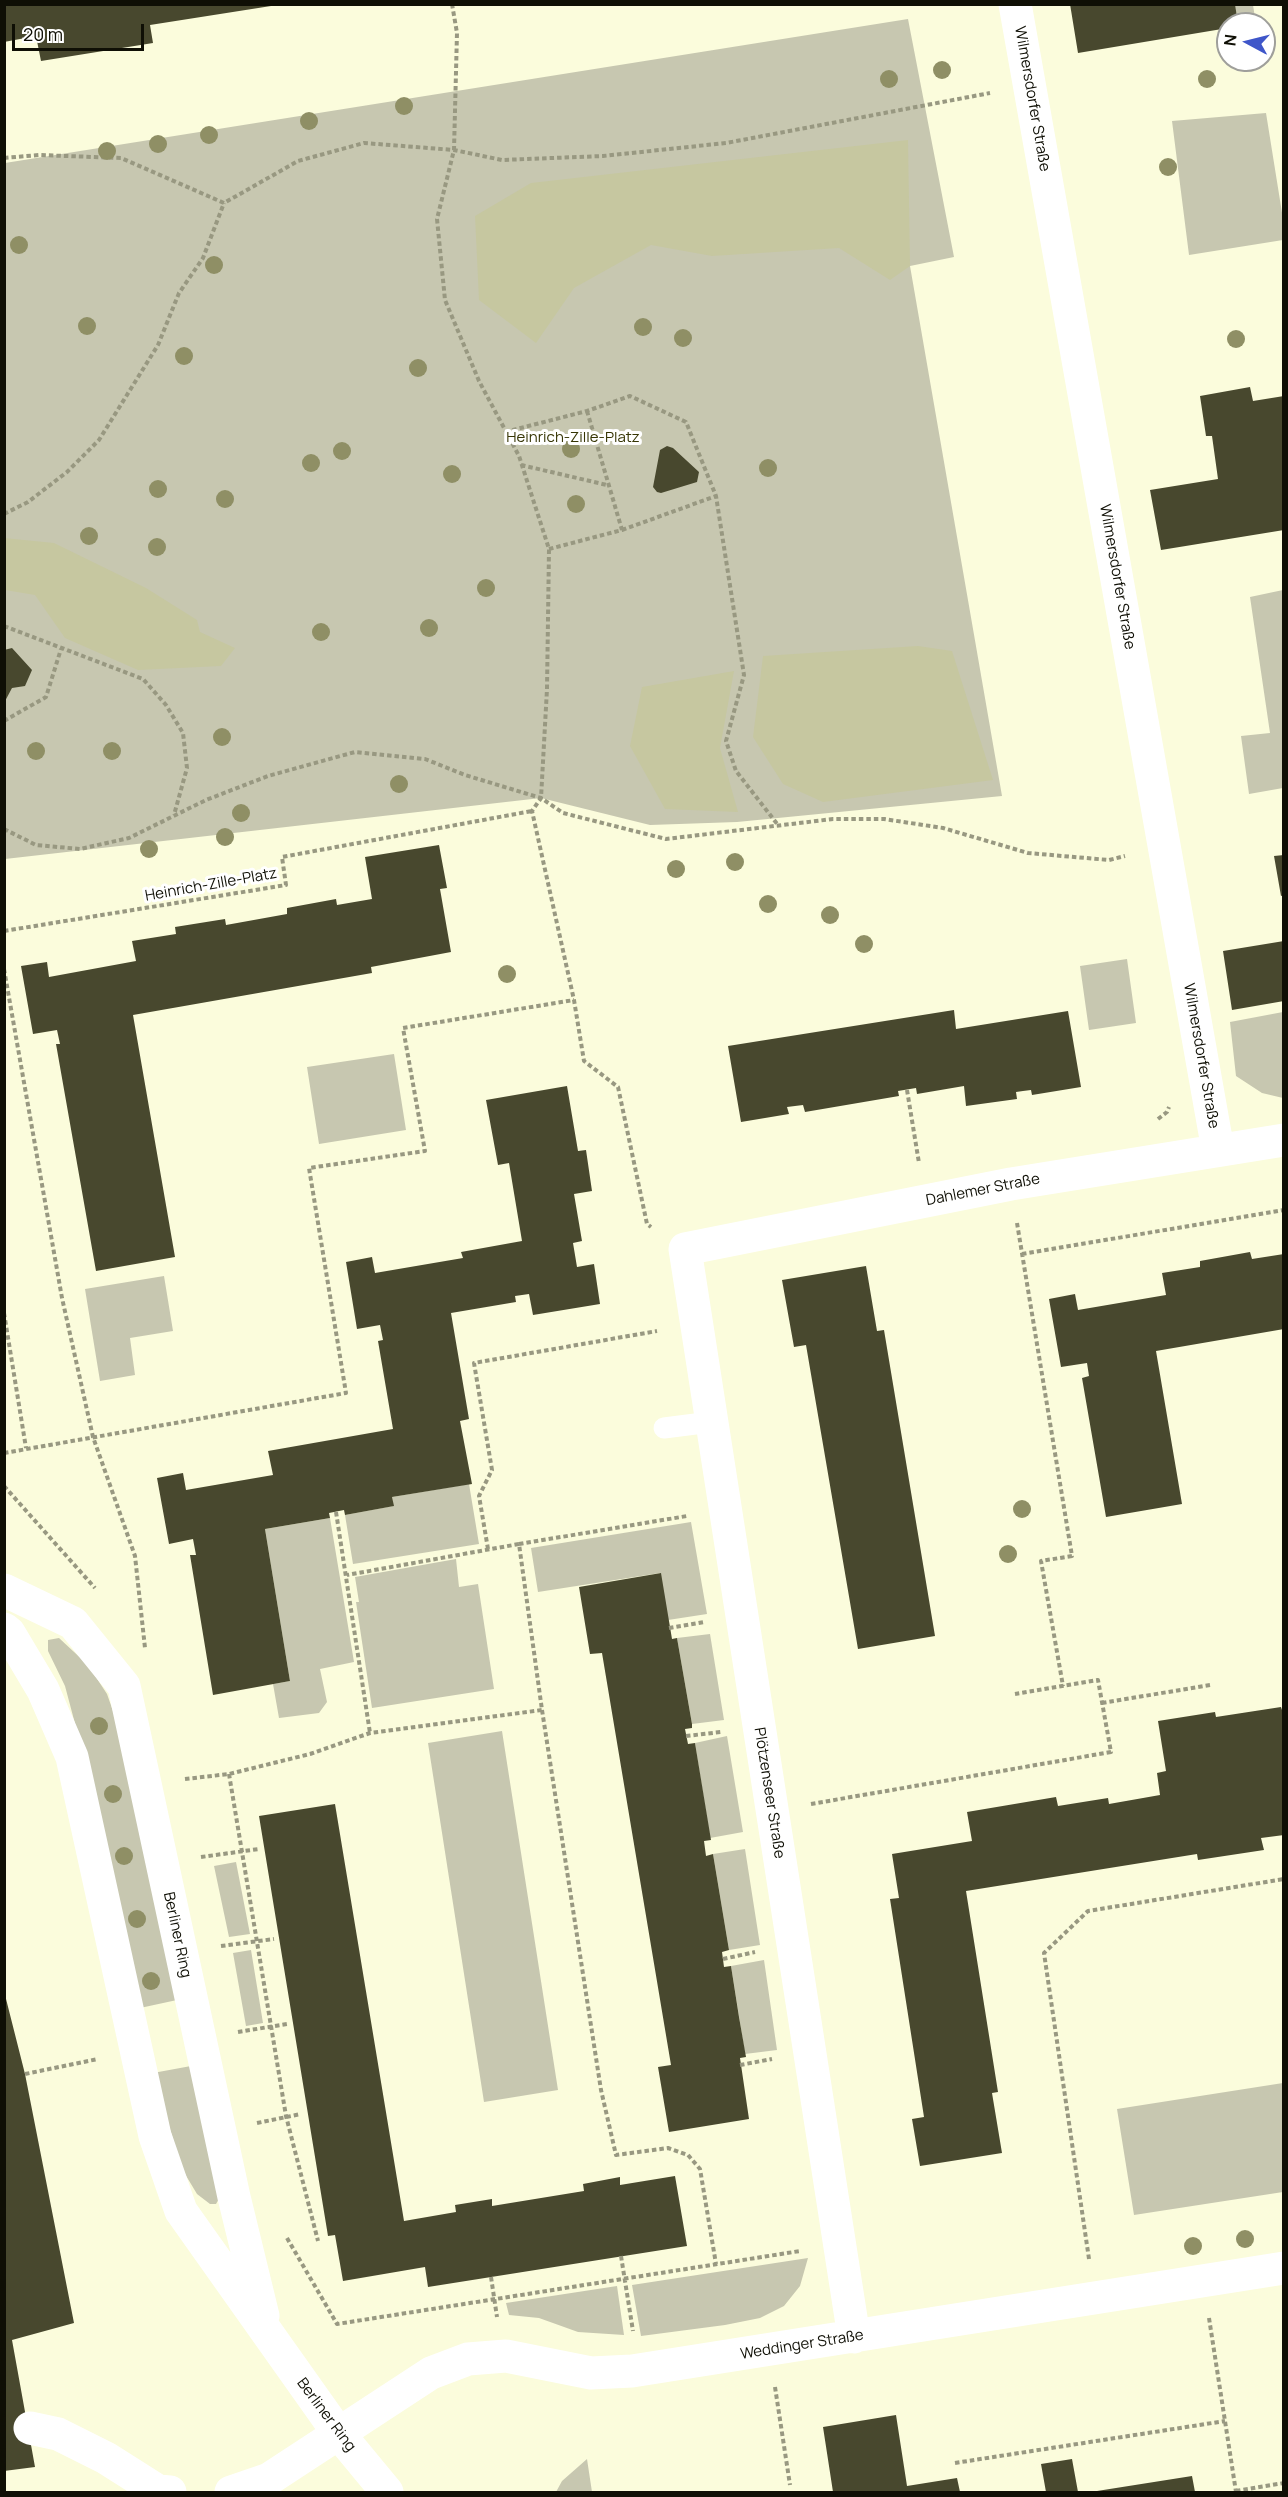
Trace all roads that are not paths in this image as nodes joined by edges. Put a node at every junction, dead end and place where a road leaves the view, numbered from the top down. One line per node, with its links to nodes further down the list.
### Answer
1 (1015, 4): 3 (street, Wilmersdorfer Straße)
2 (1284, 1140): 3 (street, Dahlemer Straße)
3 (1218, 1150): 4 (street, Dahlemer Straße)
4 (685, 1249): 5 (street, Plötzenseer Straße)
5 (711, 1422): 6 (lane); 11 (street, Plötzenseer Straße)
6 (664, 1428)
7 (4, 1590): 10 (street, Berliner Ring)
8 (4, 1629): 10 (street, Berliner Ring)
9 (1284, 2268): 11 (street, Weddinger Straße)
10 (268, 2336): 13 (street, Berliner Ring)
11 (854, 2337): 13 (street, Weddinger Straße)
12 (30, 2428): 14 (street)
13 (339, 2434): 15 (street, Weddinger Straße); 16 (street, Berliner Ring)
14 (162, 2492)
15 (231, 2493)
16 (387, 2493)

